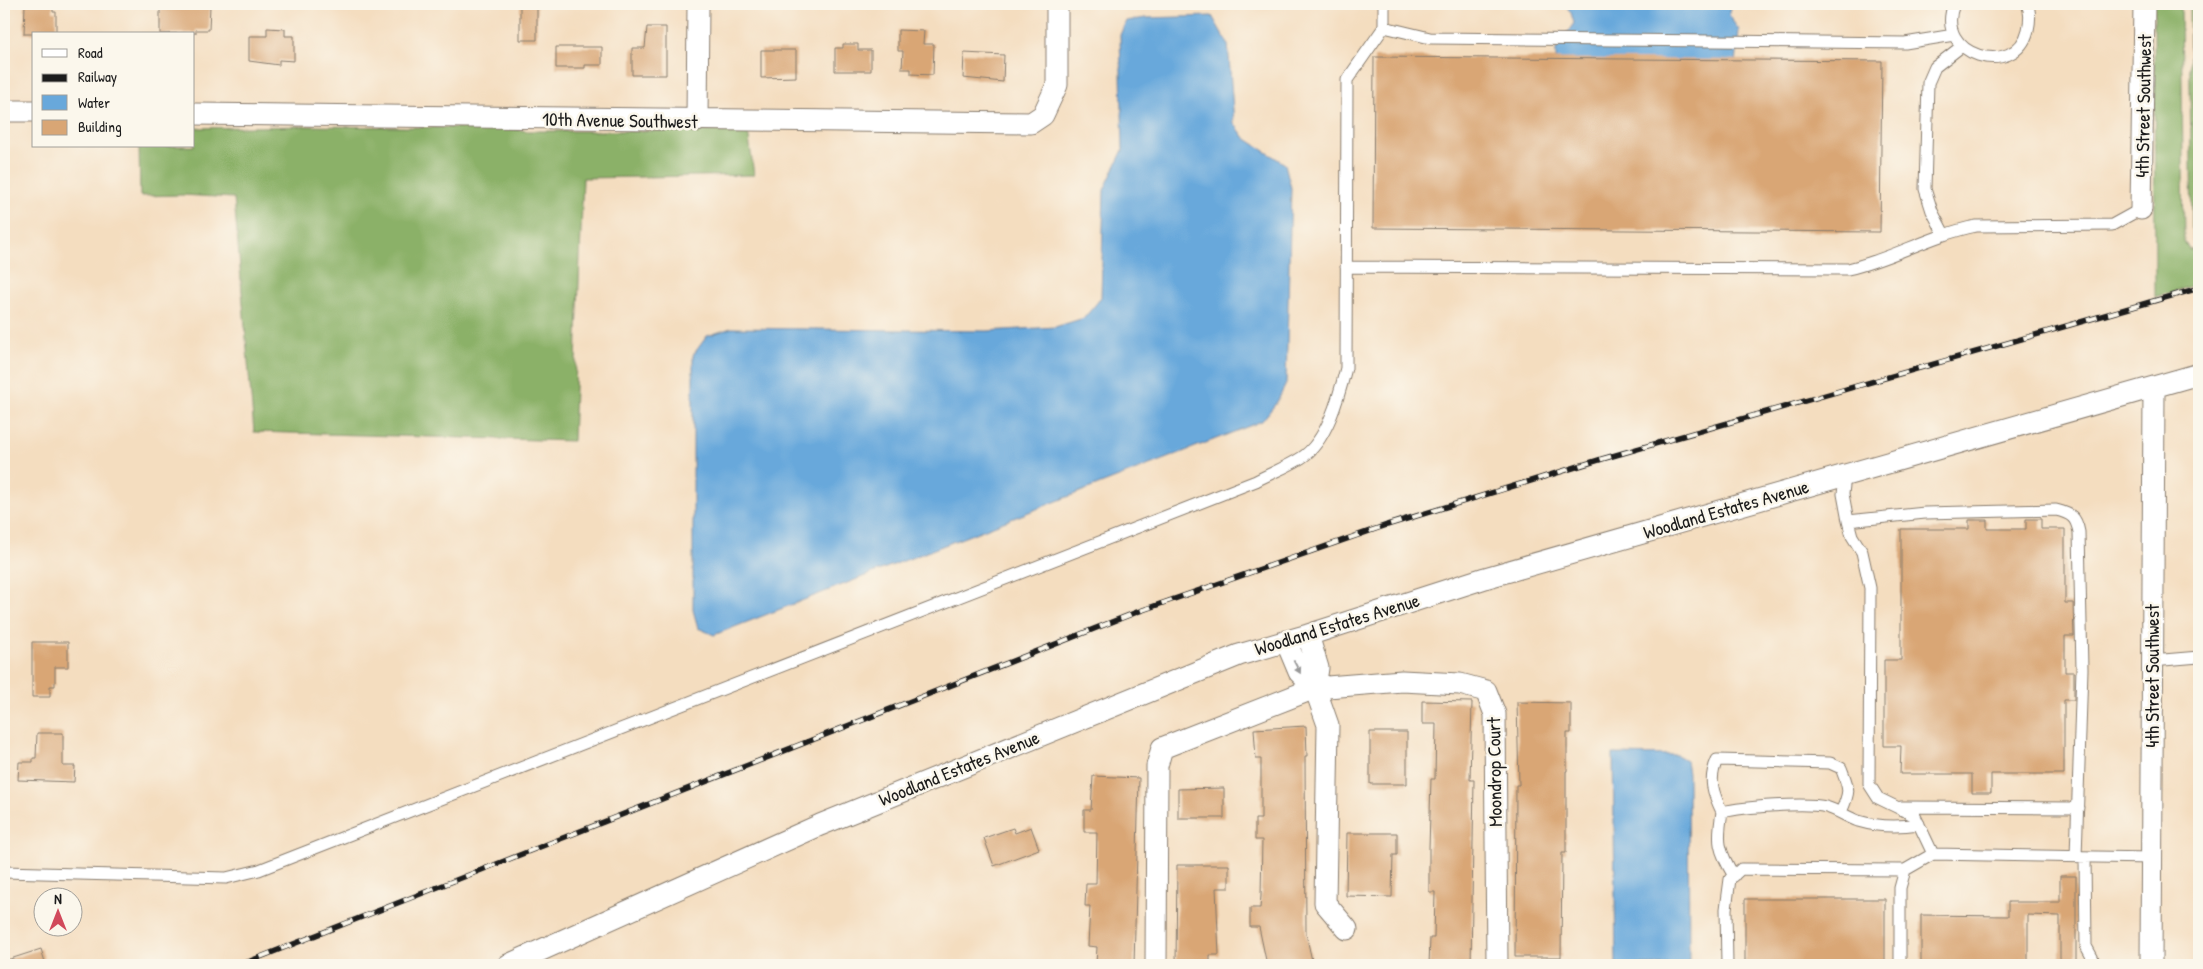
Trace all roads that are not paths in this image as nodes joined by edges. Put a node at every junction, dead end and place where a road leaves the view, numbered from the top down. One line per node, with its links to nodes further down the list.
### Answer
1 (698, 4): 13 (street)
2 (1057, 4): 13 (street, 10th Avenue Southwest)
3 (1384, 4): 7 (lane)
4 (1954, 4): 8 (lane)
5 (2027, 4): 9 (lane)
6 (2144, 4): 14 (street, 4th Street Southwest)
7 (1384, 27): 8 (lane); 16 (lane)
8 (1954, 35): 9 (lane)
9 (1962, 46): 15 (lane)
10 (4, 111): 11 (street)
11 (32, 111)
12 (195, 114): 13 (street, 10th Avenue Southwest)
13 (697, 121)
14 (2141, 209): 15 (lane)
15 (1944, 234): 16 (lane)
16 (1346, 267): 35 (lane)
17 (2199, 374): 18 (street, Woodland Estates Avenue)
18 (2154, 388): 19 (street, Woodland Estates Avenue); 24 (street, 4th Street Southwest)
19 (1845, 476): 20 (lane); 21 (street, Woodland Estates Avenue)
20 (1848, 521): 26 (lane); 27 (lane)
21 (1308, 635): 22 (street, Woodland Estates Avenue); 25 (street)
22 (1286, 641): 25 (street, one-way to 25); 38 (street, Woodland Estates Avenue)
23 (2199, 657): 24 (lane)
24 (2152, 661): 33 (street, 4th Street Southwest)
25 (1316, 688): 37 (street); 39 (street, Moondrop Court); 40 (street, Moondrop Court)
26 (1899, 806): 27 (lane); 30 (lane)
27 (2078, 808): 32 (lane)
28 (1722, 812): 29 (lane); 29 (lane); 36 (lane)
29 (1841, 812): 30 (lane)
30 (1919, 824): 31 (lane)
31 (1933, 854): 32 (lane); 34 (lane)
32 (2081, 857): 33 (lane); 43 (lane)
33 (2152, 858): 44 (street, 4th Street Southwest)
34 (1905, 870): 36 (lane); 42 (lane)
35 (4, 872)
36 (1734, 876): 41 (lane)
37 (1347, 929)
38 (508, 965)
39 (1156, 965)
40 (1497, 965)
41 (1727, 965)
42 (1900, 965)
43 (2093, 965)
44 (2151, 965)

